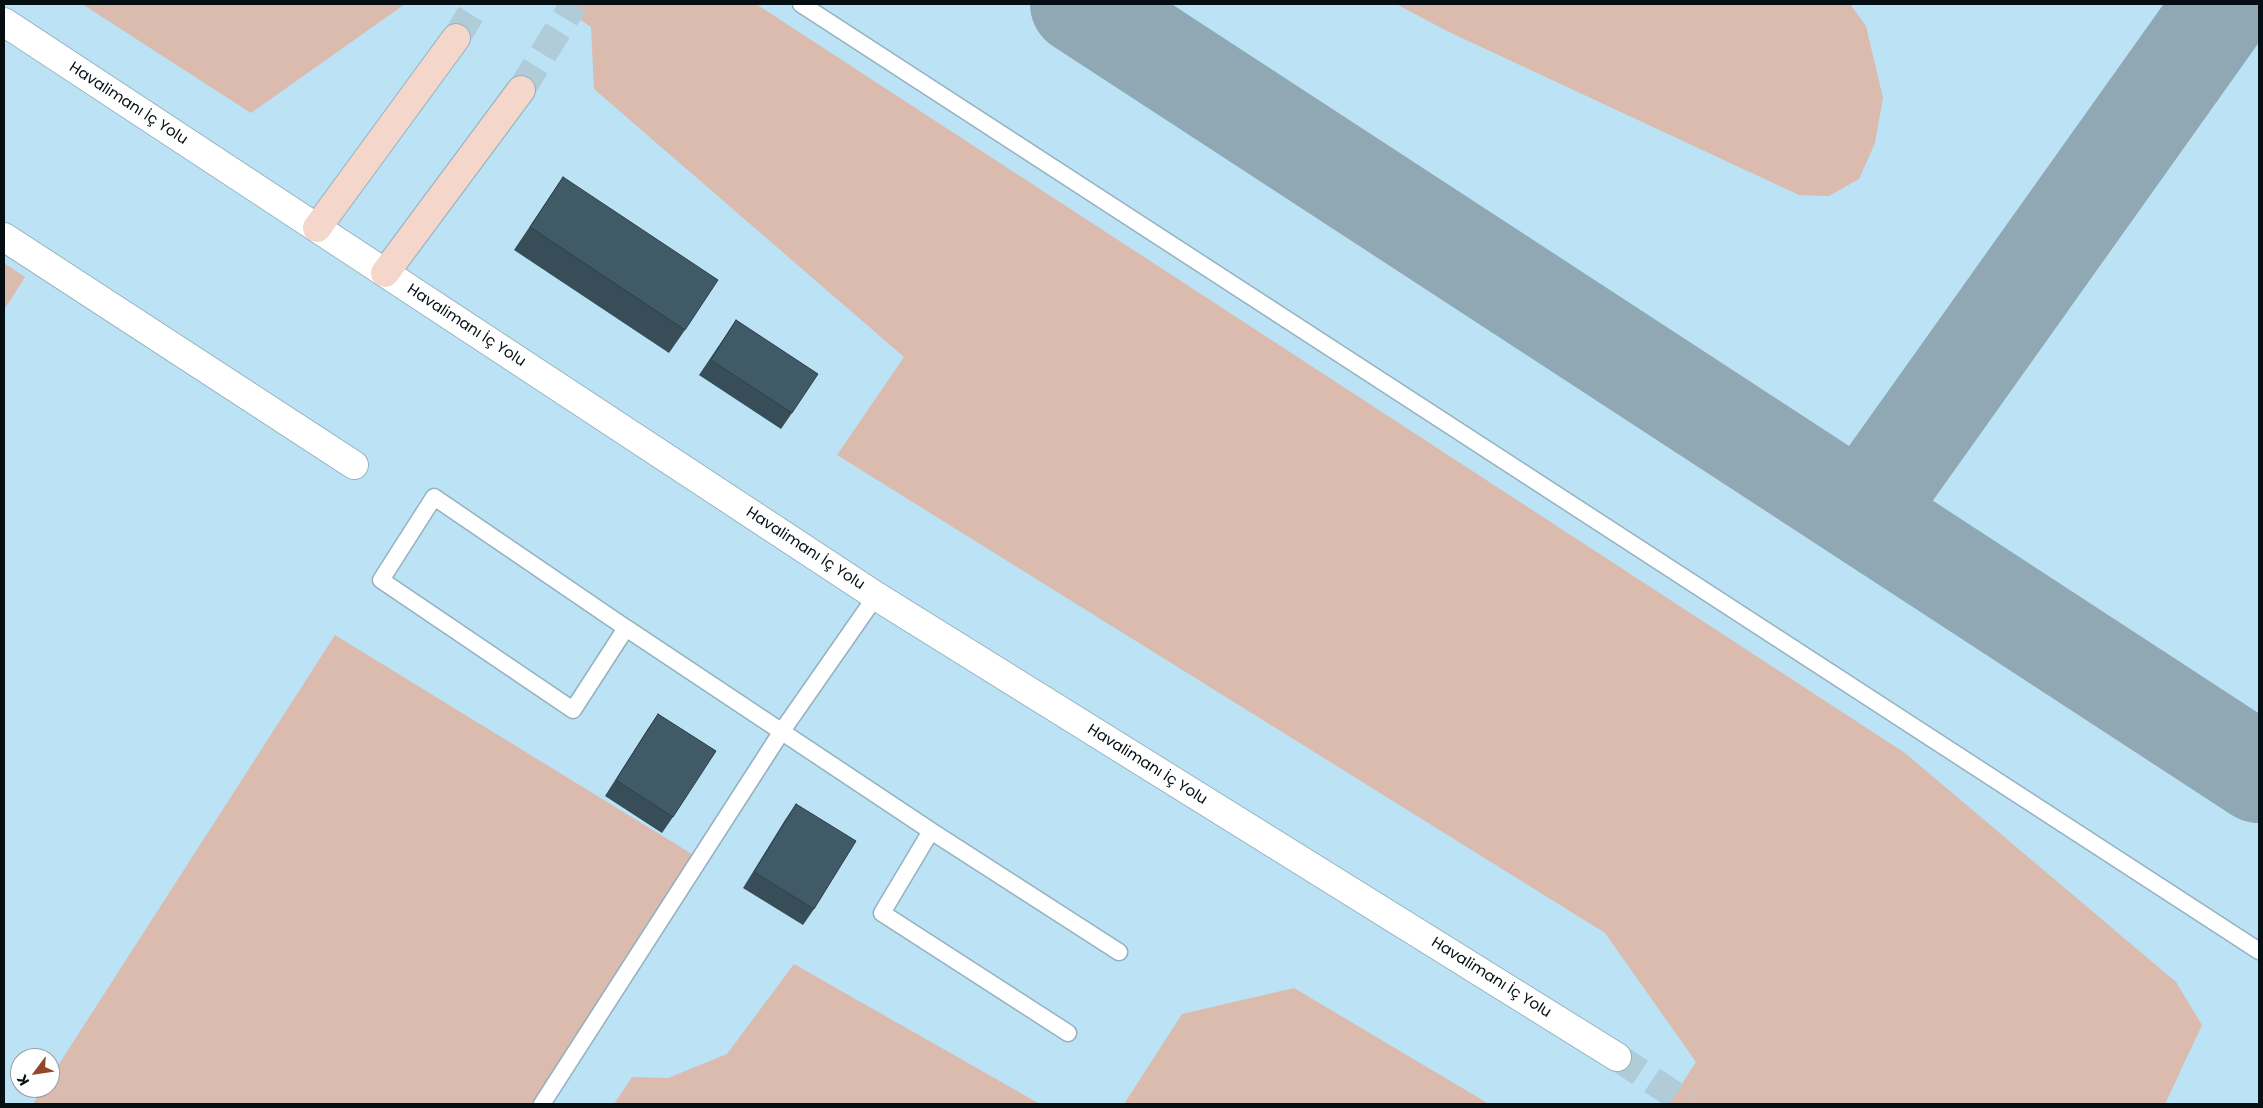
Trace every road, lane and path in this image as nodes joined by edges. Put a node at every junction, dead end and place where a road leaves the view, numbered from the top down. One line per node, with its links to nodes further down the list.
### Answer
1 (801, 4): 14 (lane)
2 (4, 22): 5 (street, Havalimanı İç Yolu)
3 (456, 38): 5 (main road)
4 (521, 90): 7 (main road)
5 (317, 228): 7 (street, Havalimanı İç Yolu)
6 (4, 238): 8 (street)
7 (385, 273): 9 (street, Havalimanı İç Yolu)
8 (354, 465)
9 (876, 596): 11 (lane); 16 (street, Havalimanı İç Yolu)
10 (626, 628): 10 (lane); 11 (lane)
11 (782, 731): 12 (lane); 17 (lane)
12 (931, 831): 13 (lane); 15 (lane)
13 (1119, 952)
14 (2259, 952)
15 (1068, 1033)
16 (1617, 1057)
17 (542, 1104)

